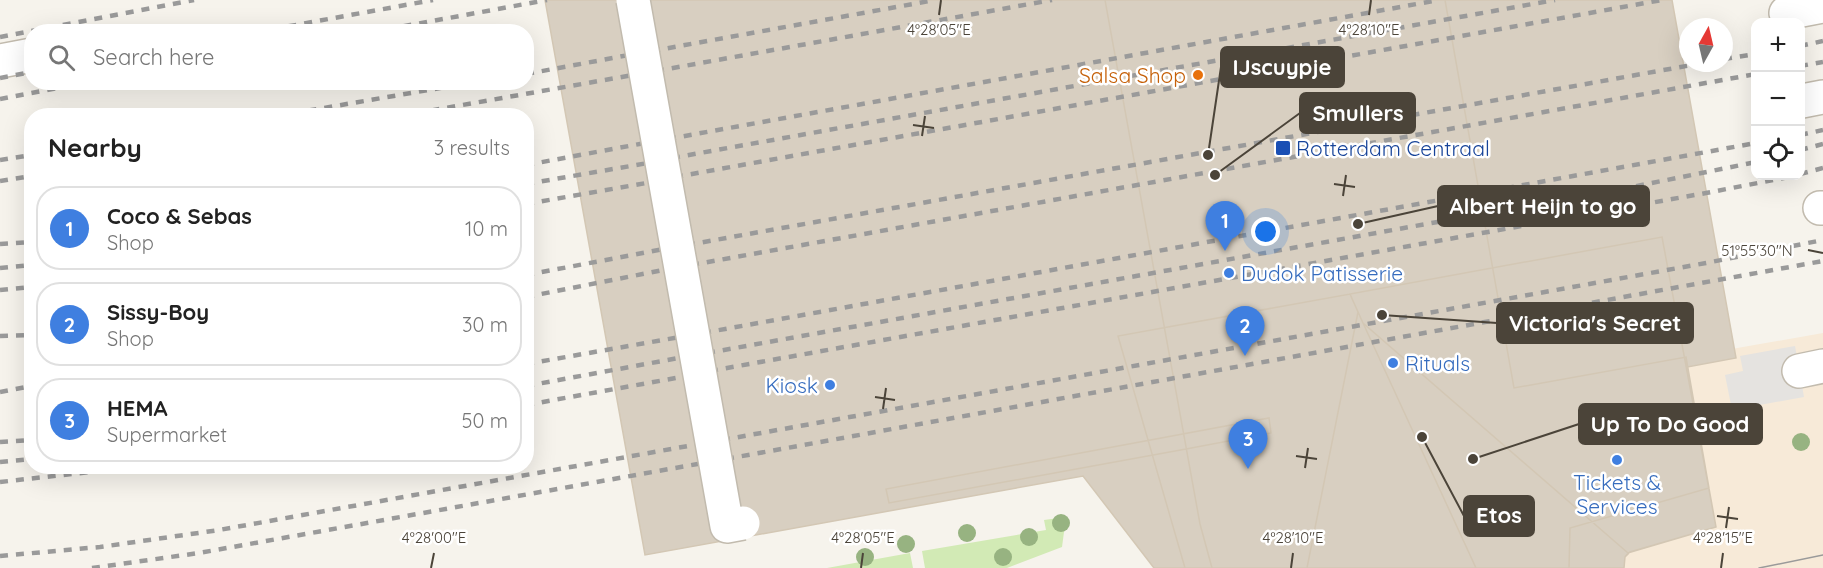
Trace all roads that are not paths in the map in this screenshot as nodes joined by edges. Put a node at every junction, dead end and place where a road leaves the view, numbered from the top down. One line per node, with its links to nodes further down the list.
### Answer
1 (1823, 6): 3 (street)
2 (640, 12): 6 (street, bridge)
3 (1786, 13)
4 (24, 56): 5 (street)
5 (0, 61)
6 (743, 523)

